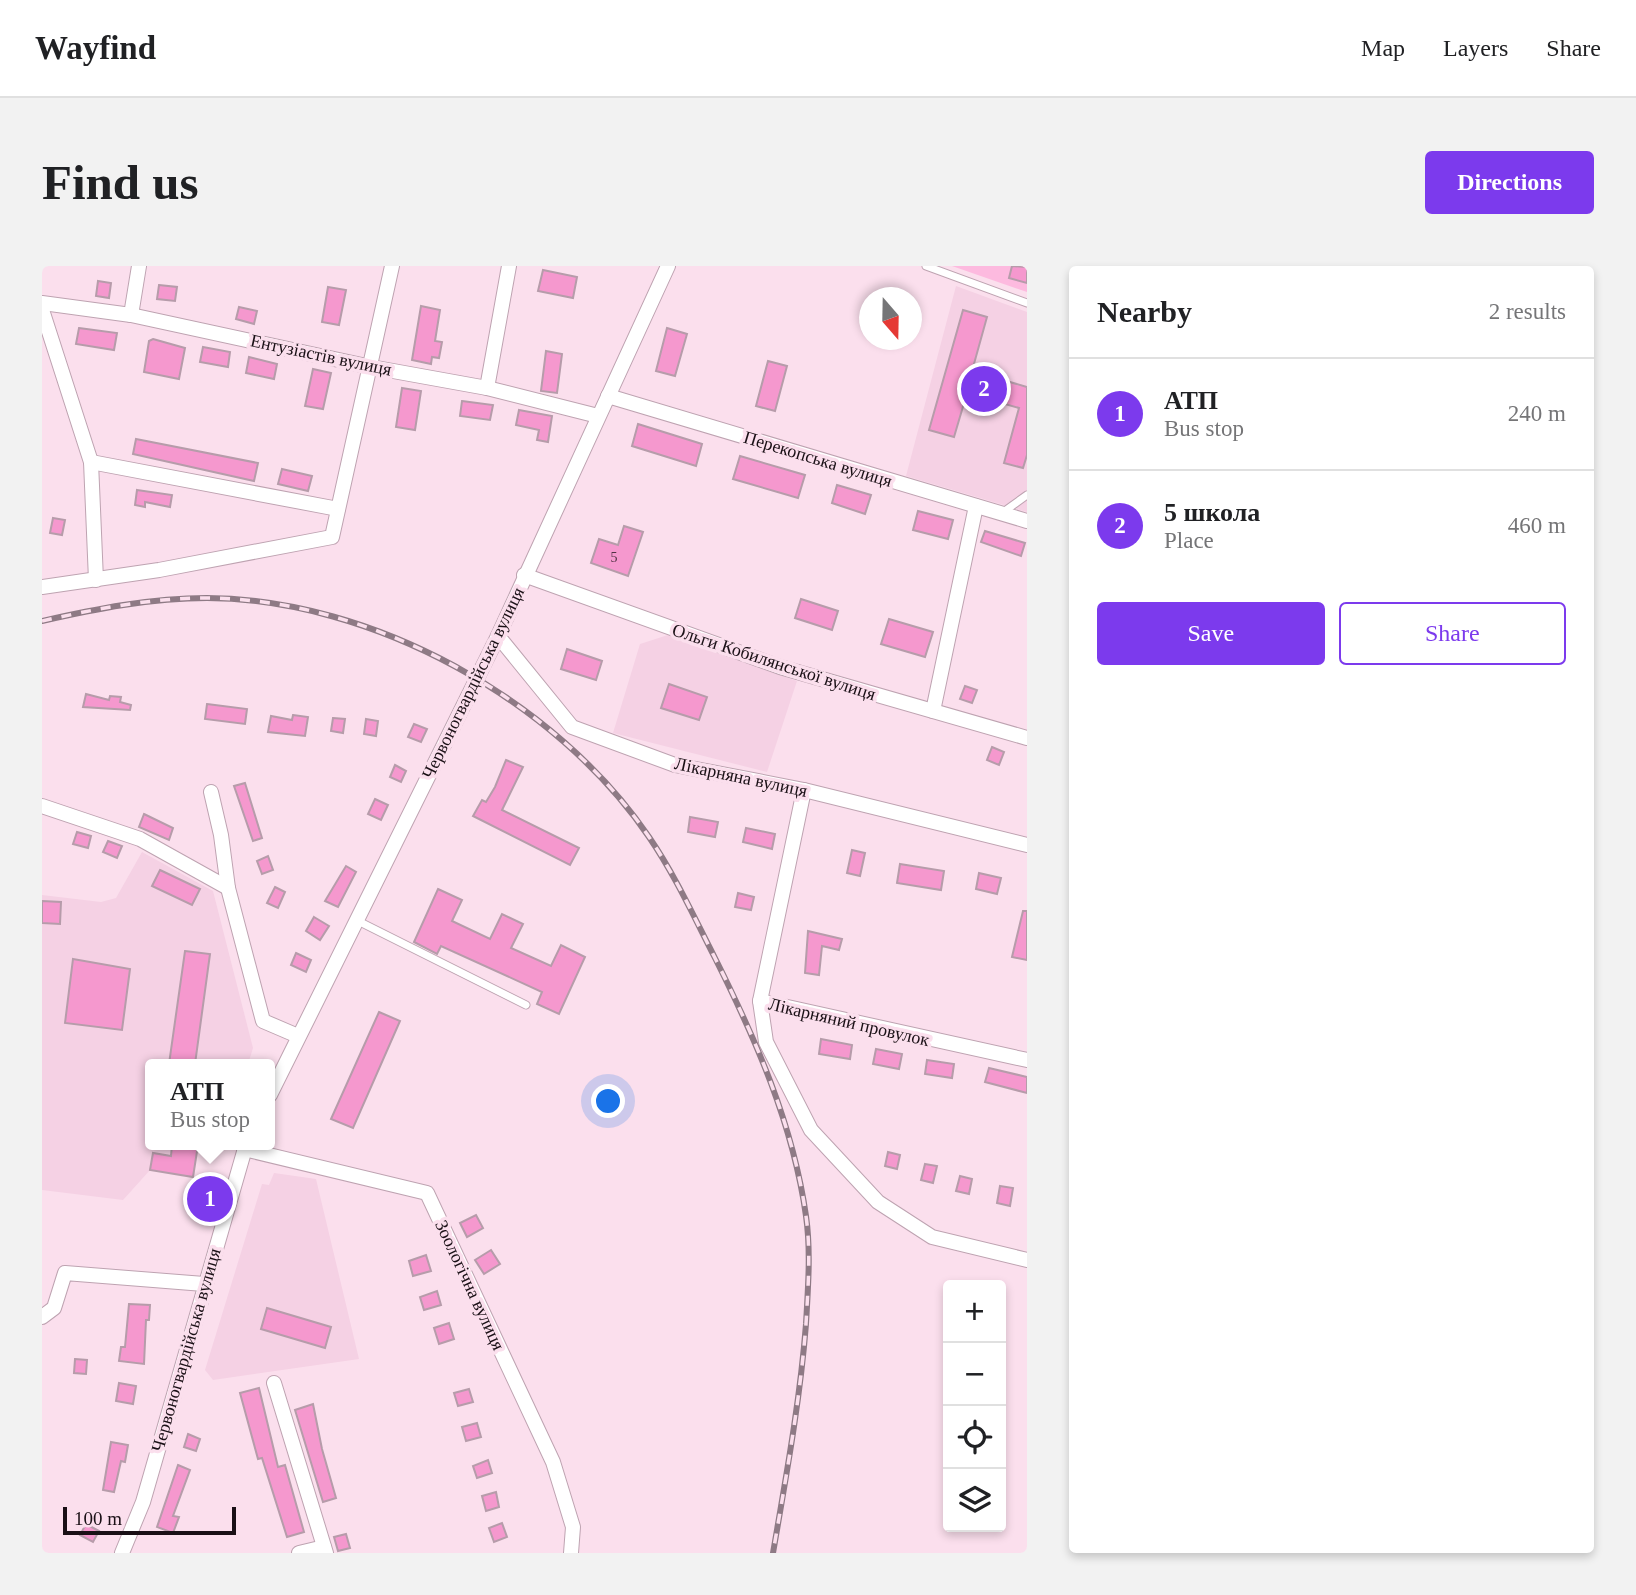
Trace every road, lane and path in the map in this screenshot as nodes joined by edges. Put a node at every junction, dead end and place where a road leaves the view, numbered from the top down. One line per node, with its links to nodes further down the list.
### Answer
1 (139, 266): 9 (street)
2 (392, 266): 10 (street)
3 (509, 266): 11 (street)
4 (668, 266): 12 (street, Червоногвардійська вулиця)
5 (926, 266): 7 (lane)
6 (42, 303): 9 (street, Ентузіастів вулиця)
7 (1027, 303)
8 (42, 310): 14 (street)
9 (131, 315): 10 (street, Ентузіастів вулиця)
10 (370, 366): 11 (street, Ентузіастів вулиця); 17 (street)
11 (487, 388): 13 (street, Ентузіастів вулиця)
12 (608, 396): 13 (street, Червоногвардійська вулиця); 16 (street, Перекопська вулиця)
13 (598, 416): 20 (street, Червоногвардійська вулиця)
14 (90, 462): 17 (street); 21 (street)
15 (1027, 495): 18 (lane)
16 (976, 506): 18 (street, Перекопська вулиця); 24 (street)
17 (338, 509): 21 (street)
18 (1002, 513): 19 (street, Перекопська вулиця)
19 (1027, 521)
20 (524, 575): 23 (street, Червоногвардійська вулиця); 24 (street, Ольги Кобилянської вулиця)
21 (96, 580): 22 (street)
22 (42, 587)
23 (498, 636): 26 (street, Лікарняна вулиця); 31 (street, Червоногвардійська вулиця)
24 (933, 711): 25 (street, Ольги Кобилянської вулиця)
25 (1027, 738)
26 (804, 790): 29 (street, Лікарняна вулиця); 32 (street, Лікарняний провулок)
27 (211, 792): 30 (street)
28 (42, 806): 30 (street)
29 (1027, 845)
30 (228, 888): 34 (street)
31 (356, 920): 33 (lane); 34 (street, Червоногвардійська вулиця)
32 (760, 1001): 35 (street, Лікарняний провулок); 39 (street)
33 (526, 1005)
34 (298, 1037): 36 (street, Червоногвардійська вулиця)
35 (1027, 1060)
36 (275, 1085)
37 (244, 1150): 40 (street, Червоногвардійська вулиця)
38 (257, 1150): 46 (street, Зоологічна вулиця)
39 (1027, 1260)
40 (204, 1284): 41 (street); 44 (street, Червоногвардійська вулиця)
41 (42, 1317)
42 (274, 1383): 43 (street)
43 (325, 1550): 45 (street)
44 (122, 1553)
45 (299, 1553)
46 (571, 1553)

